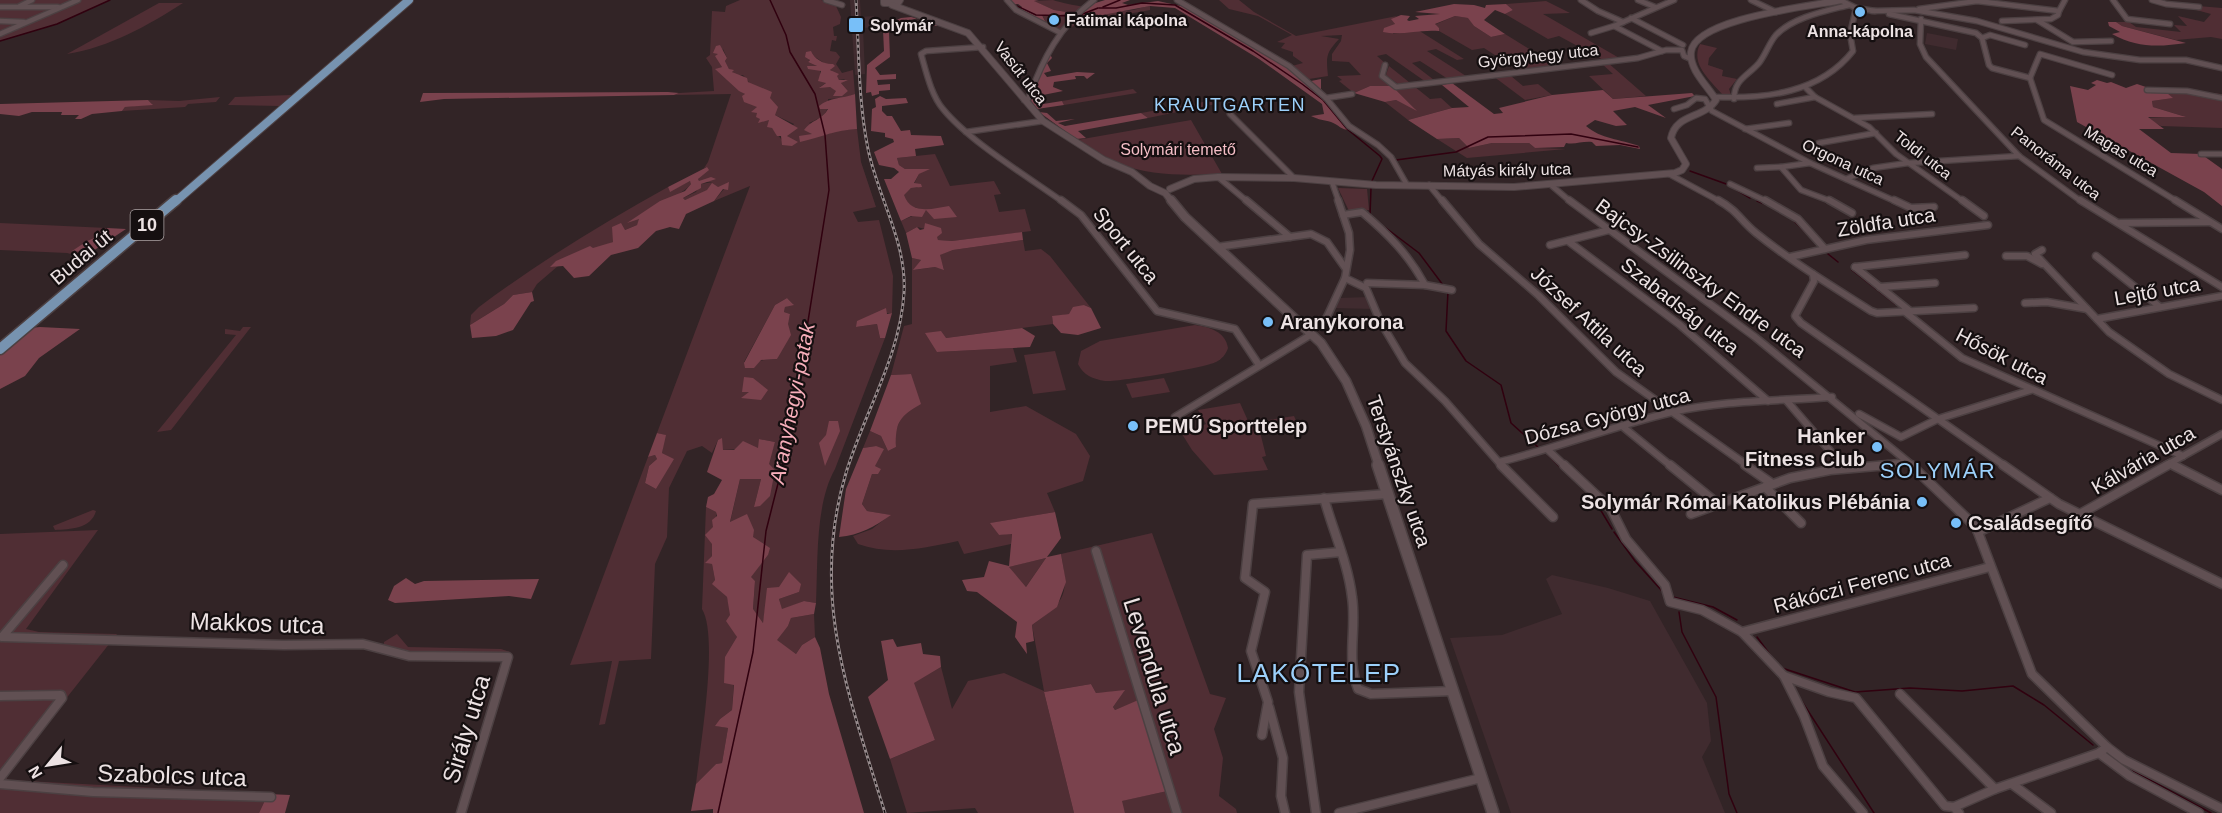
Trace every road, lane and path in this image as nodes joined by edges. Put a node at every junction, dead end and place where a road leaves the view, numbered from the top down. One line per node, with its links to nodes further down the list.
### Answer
1 (32, 0): 21 (street)
2 (409, 0): 130 (main road, Budai út / 10)
3 (826, 0): 18 (street)
4 (884, 0): 19 (street, Vasút utca)
5 (1007, 0): 39 (street)
6 (1094, 0): 39 (street)
7 (1177, 0): 59 (street)
8 (1581, 0): 36 (street)
9 (1638, 0): 22 (street)
10 (1674, 0): 22 (street)
11 (1751, 0): 29 (street)
12 (2065, 0): 28 (street)
13 (2113, 0): 37 (street)
14 (2152, 0): 23 (street)
15 (76, 1): 21 (street); 35 (street)
16 (901, 1): 19 (street); 26 (street)
17 (1841, 3): 24 (street); 29 (main road); 62 (street)
18 (842, 5)
19 (891, 5): 26 (street, Vasút utca)
20 (0, 7): 21 (street)
21 (18, 7)
22 (1655, 7): 30 (street)
23 (2199, 7)
24 (1856, 8): 27 (street); 53 (street)
25 (1914, 10): 27 (street); 28 (street); 50 (street)
26 (904, 11): 45 (street, Vasút utca)
27 (1872, 11): 31 (street)
28 (2059, 11): 32 (street)
29 (1776, 12): 48 (main road)
30 (1631, 18): 36 (street); 46 (street)
31 (1921, 19): 42 (street); 78 (street, Panoráma utca)
32 (2037, 20): 34 (street); 43 (street)
33 (0, 21): 35 (street)
34 (2002, 21)
35 (30, 22): 41 (street)
36 (1623, 22): 38 (street)
37 (2170, 24)
38 (1614, 26): 40 (street); 47 (street)
39 (1059, 32): 63 (street)
40 (1592, 33)
41 (0, 34)
42 (1982, 38): 44 (street); 52 (street)
43 (2110, 41)
44 (2025, 45)
45 (983, 47): 63 (street, Vasút utca); 73 (street, Sport utca)
46 (1682, 48): 47 (street, Györgyhegy utca); 48 (street)
47 (1662, 51): 49 (street, Györgyhegy utca)
48 (1691, 59): 57 (main road)
49 (1385, 65)
50 (2222, 68)
51 (2112, 75): 52 (street)
52 (2030, 78): 97 (street, Magas utca)
53 (1805, 87): 58 (street, Toldi utca); 62 (street)
54 (2147, 90): 61 (street)
55 (1698, 91): 60 (street)
56 (1352, 94): 59 (street)
57 (1715, 97): 62 (street); 66 (main road)
58 (1815, 97): 64 (street); 69 (street, Toldi utca)
59 (1326, 98): 89 (street)
60 (1696, 98): 65 (street); 66 (street, Orgona utca)
61 (2222, 98)
62 (1734, 99)
63 (1024, 100): 70 (street, Vasút utca)
64 (1778, 104)
65 (1674, 109)
66 (1709, 109): 72 (street, Orgona utca); 83 (main road)
67 (1230, 114): 85 (street)
68 (1932, 114): 69 (street)
69 (1855, 118): 74 (street, Toldi utca)
70 (1043, 121): 73 (street); 92 (street, Vasút utca)
71 (1789, 123): 72 (street, Orgona utca)
72 (1745, 129): 79 (street, Orgona utca)
73 (966, 132): 131 (street, Sport utca)
74 (1876, 133): 75 (street); 80 (street, Toldi utca)
75 (1819, 143)
76 (2201, 154): 77 (street)
77 (2222, 154)
78 (2019, 156): 80 (street); 98 (street, Panoráma utca)
79 (1810, 163): 81 (street); 86 (street, Orgona utca)
80 (1908, 163): 86 (street); 96 (street, Toldi utca)
81 (1780, 167): 82 (street); 94 (street)
82 (1757, 168)
83 (1669, 174): 91 (main road, Mátyás király utca); 111 (street)
84 (1218, 177): 85 (main road, Mátyás király utca); 92 (main road, Mátyás király utca); 102 (street)
85 (1294, 178): 87 (main road, Mátyás király utca)
86 (1846, 179): 93 (street, Orgona utca)
87 (1332, 182): 89 (main road, Mátyás király utca); 95 (street)
88 (1730, 184): 106 (street)
89 (1407, 185): 90 (main road, Mátyás király utca)
90 (1429, 185): 91 (main road, Mátyás király utca); 137 (street, József Attila utca)
91 (1551, 185): 101 (street, Bajcsy-Zsilinszky Endre utca)
92 (1170, 193): 105 (main road, Terstyánszky utca)
93 (1934, 207)
94 (1851, 213)
95 (1343, 215): 113 (street); 118 (street)
96 (1984, 216)
97 (2210, 222): 98 (street); 100 (street, Magas utca)
98 (2118, 223): 120 (street, Panoráma utca)
99 (1988, 225): 106 (street, Zöldfa utca)
100 (2222, 229)
101 (1609, 230): 103 (street); 133 (street, Bajcsy-Zsilinszky Endre utca)
102 (1290, 237): 105 (street); 113 (street)
103 (1568, 241): 104 (street); 136 (street, Szabadság utca)
104 (1550, 245)
105 (1217, 247): 129 (main road, Terstyánszky utca)
106 (1826, 249): 111 (street, Zöldfa utca)
107 (2042, 250): 112 (street)
108 (1965, 255): 119 (street, Hősök utca)
109 (2006, 256): 112 (street)
110 (2096, 256): 124 (street)
111 (1790, 257): 114 (street)
112 (2049, 268): 126 (street)
113 (1346, 269): 115 (street)
114 (1813, 274): 127 (street); 138 (street)
115 (1345, 278): 129 (street); 146 (street)
116 (1366, 283): 118 (street)
117 (1935, 283): 119 (street)
118 (1425, 285): 121 (street)
119 (1880, 287): 127 (street, Hősök utca)
120 (2222, 287)
121 (1452, 290)
122 (2222, 296): 124 (street, Lejtő utca)
123 (2025, 303): 126 (street)
124 (2160, 307): 128 (street, Lejtő utca)
125 (1974, 308): 127 (street)
126 (2087, 309): 128 (street)
127 (1907, 311): 132 (street, Hősök utca)
128 (2097, 319): 135 (street)
129 (1309, 331): 131 (street); 152 (main road, Terstyánszky utca)
130 (0, 349)
131 (1259, 365): 140 (street)
132 (2031, 390): 138 (street); 145 (street, Hősök utca)
133 (1832, 397): 134 (street, Dózsa György utca); 142 (street); 143 (street)
134 (1786, 400): 136 (street, Dózsa György utca); 149 (street)
135 (2222, 400)
136 (1768, 401): 137 (street, Dózsa György utca)
137 (1672, 412): 139 (street, Dózsa György utca); 150 (street, József Attila utca)
138 (1938, 419): 142 (street); 154 (street)
139 (1622, 426): 144 (street, Dózsa György utca); 155 (street)
140 (1179, 429)
141 (2222, 434): 145 (street, Kálvária utca)
142 (1898, 436): 143 (street)
143 (1889, 444): 147 (street)
144 (1548, 450): 146 (street, Dózsa György utca); 166 (street)
145 (2183, 456): 148 (street, Kálvária utca)
146 (1499, 462): 158 (street)
147 (1907, 462): 149 (street); 160 (street)
148 (2170, 463): 151 (street); 157 (street, Kálvária utca)
149 (1845, 468): 150 (street)
150 (1768, 485): 155 (street); 159 (street, József Attila utca)
151 (2222, 490)
152 (1387, 494): 153 (street); 170 (main road, Terstyánszky utca)
153 (1324, 498): 162 (street); 173 (street)
154 (2050, 498): 157 (street); 160 (street)
155 (1719, 504): 156 (street)
156 (1690, 514)
157 (2080, 514): 165 (street)
158 (1553, 517)
159 (1801, 523)
160 (1978, 532): 164 (street)
161 (1096, 551): 185 (street, Levendula utca)
162 (1341, 552): 170 (street); 187 (street)
163 (63, 565): 167 (street, Makkos utca)
164 (1990, 567): 166 (street, Rákóczi Ferenc utca); 175 (street)
165 (2222, 584)
166 (1742, 632): 169 (street)
167 (1, 638): 168 (street, Makkos utca)
168 (508, 657): 184 (street, Sirály utca)
169 (1784, 676): 183 (street); 190 (street)
170 (1453, 691): 177 (main road, Terstyánszky utca)
171 (1900, 694): 180 (street)
172 (0, 696): 176 (street)
173 (1268, 702): 174 (street); 186 (street)
174 (1262, 735)
175 (2099, 752): 178 (street); 182 (street); 192 (street)
176 (0, 778)
177 (1481, 778): 188 (street); 189 (main road, Terstyánszky utca)
178 (2013, 783): 180 (street); 191 (street)
179 (0, 784): 181 (street, Szabolcs utca)
180 (1995, 789): 183 (street)
181 (272, 797)
182 (2222, 809)
183 (1956, 810)
184 (461, 813)
185 (1177, 813)
186 (1285, 813)
187 (1316, 813)
188 (1339, 813)
189 (1493, 813)
190 (1863, 813)
191 (2051, 813)
192 (2199, 813)

